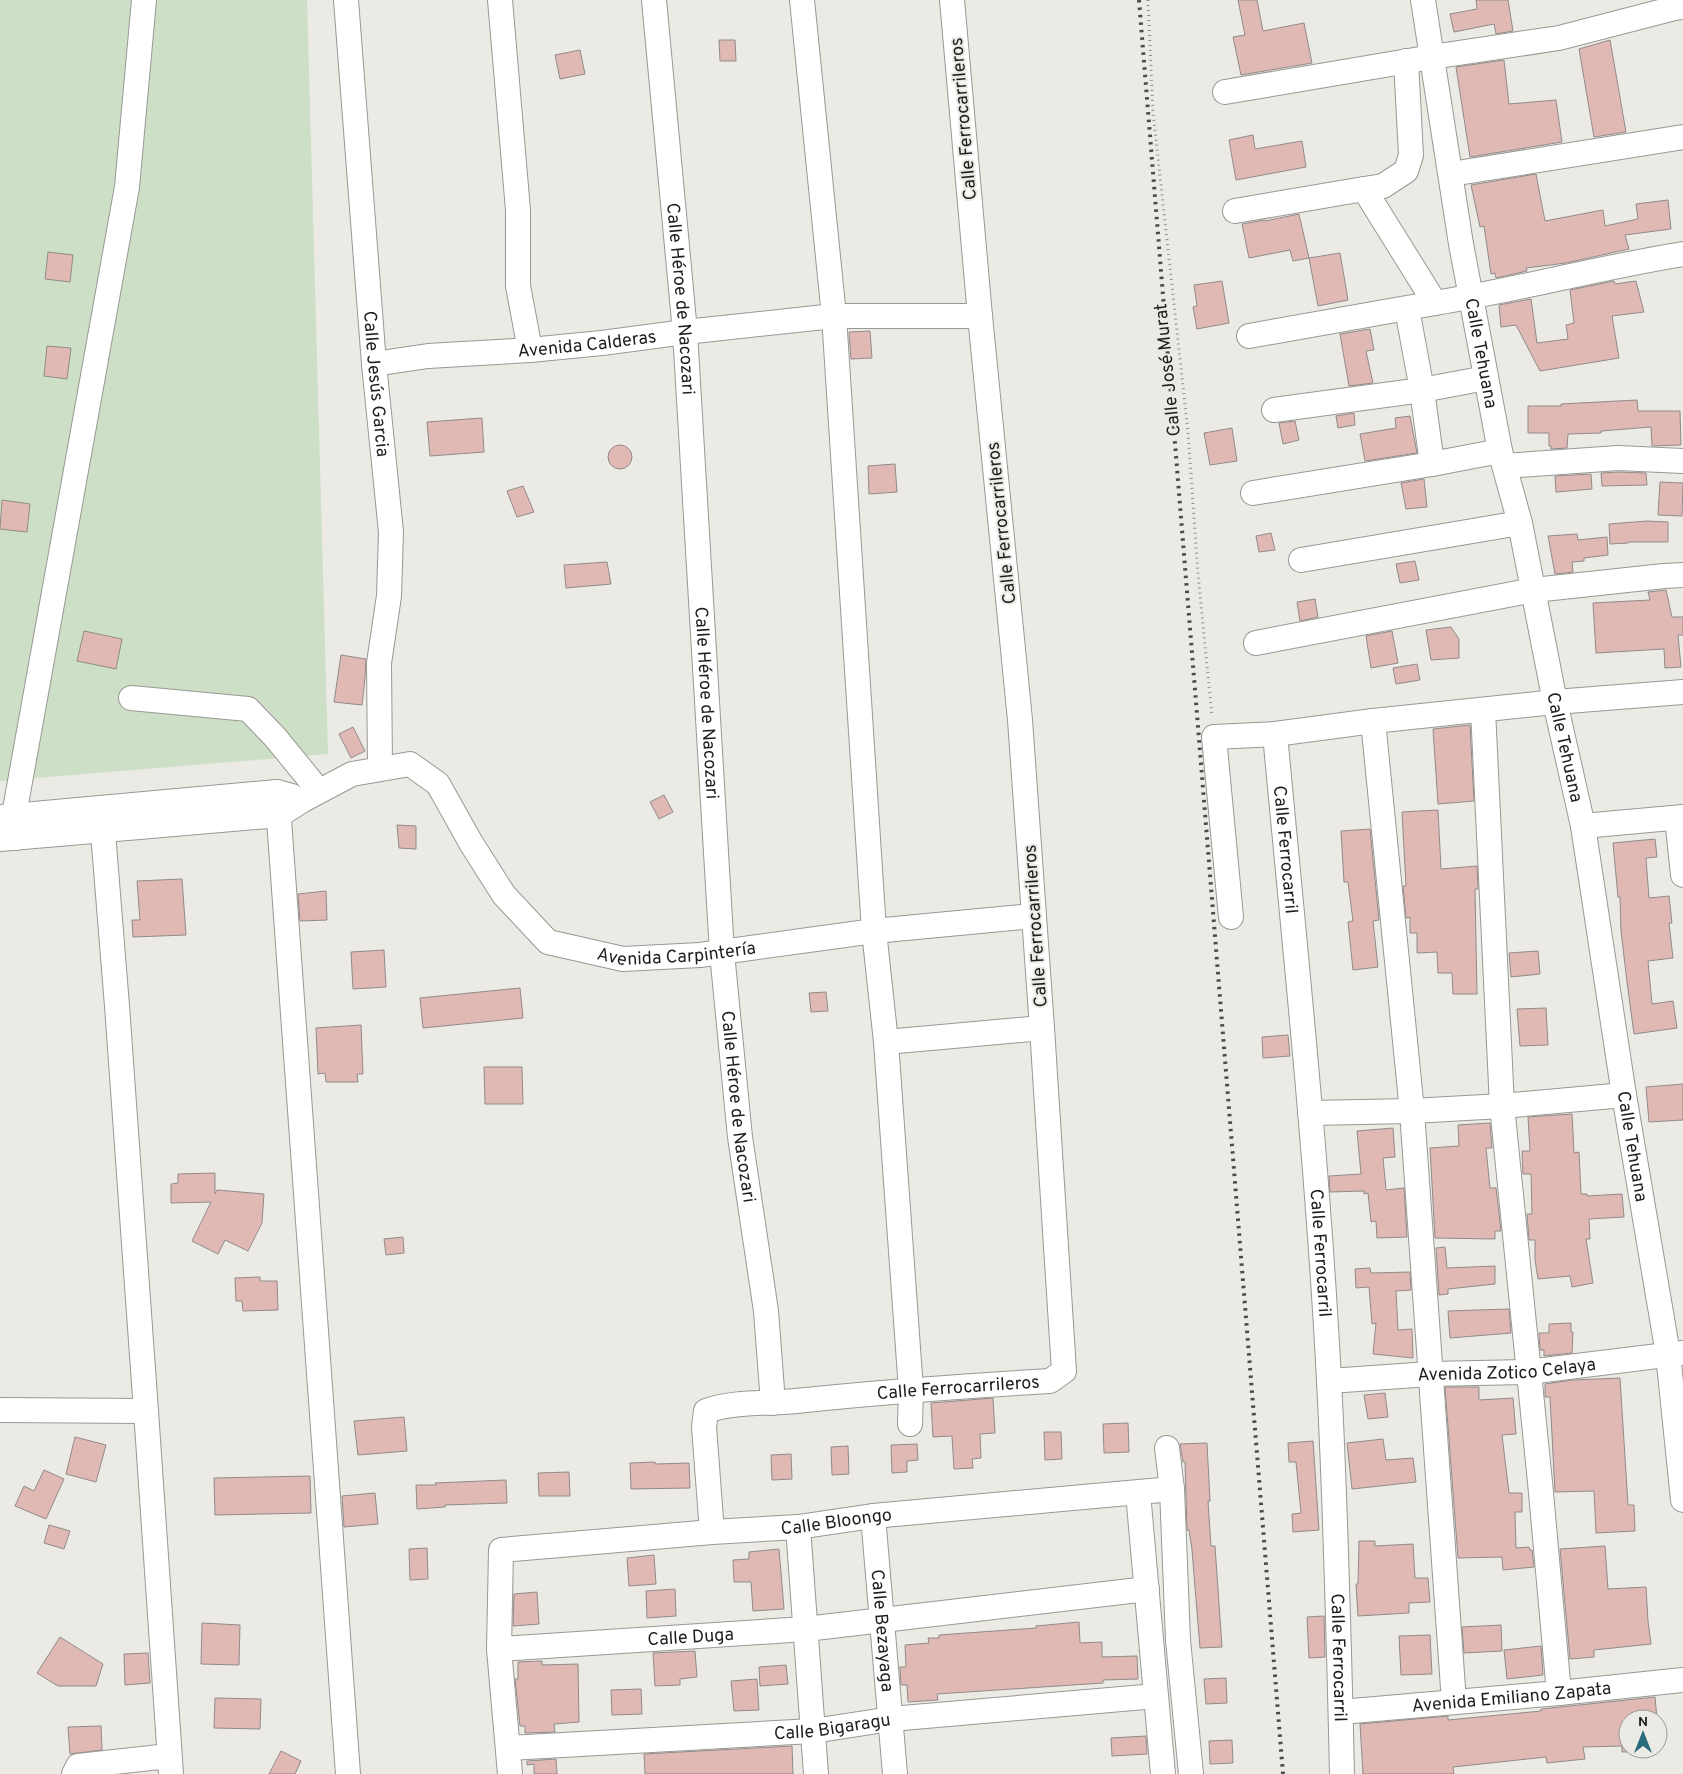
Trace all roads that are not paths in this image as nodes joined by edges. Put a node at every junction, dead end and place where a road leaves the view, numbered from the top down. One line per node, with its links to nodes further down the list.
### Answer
1 (144, 0): 51 (street)
2 (346, 0): 25 (street, Calle Jesús Garcia)
3 (500, 0): 24 (street)
4 (654, 0): 22 (street, Calle Héroe de Nacozari)
5 (802, 0): 20 (street)
6 (952, 0): 21 (street, Calle Ferrocarrileros)
7 (1423, 0): 9 (street, Calle Tehuana)
8 (1683, 7): 9 (street)
9 (1432, 57): 10 (street); 13 (street, Calle Tehuana)
10 (1406, 61): 11 (street); 14 (street)
11 (1225, 92)
12 (1683, 136): 13 (street)
13 (1451, 174): 17 (street, Calle Tehuana)
14 (1364, 189): 15 (street); 18 (street)
15 (1235, 211)
16 (1683, 254): 17 (street)
17 (1472, 298): 18 (street); 26 (street, Calle Tehuana)
18 (1435, 304): 19 (street)
19 (1407, 309): 23 (street); 27 (street)
20 (834, 316): 21 (street, Avenida Calderas); 22 (street, Avenida Calderas); 55 (street)
21 (980, 316): 53 (street, Calle Ferrocarrileros)
22 (685, 332): 24 (street, Avenida Calderas); 56 (street, Calle Héroe de Nacozari)
23 (1249, 336)
24 (530, 350): 25 (street, Avenida Calderas)
25 (374, 364): 44 (street, Calle Jesús Garcia)
26 (1486, 378): 27 (street); 29 (street, Calle Tehuana)
27 (1422, 390): 28 (street); 31 (street)
28 (1274, 410)
29 (1503, 458): 30 (street); 31 (street); 33 (street, Calle Tehuana)
30 (1683, 461)
31 (1432, 464): 32 (street)
32 (1253, 493)
33 (1520, 523): 34 (street); 36 (street, Calle Tehuana)
34 (1301, 560)
35 (1683, 575): 36 (street)
36 (1534, 590): 37 (street); 40 (street, Calle Tehuana)
37 (1256, 643)
38 (1683, 692): 40 (street)
39 (131, 698): 46 (street)
40 (1555, 702): 41 (street); 50 (street, Calle Tehuana)
41 (1482, 710): 42 (street); 60 (street)
42 (1373, 721): 43 (street); 61 (street)
43 (1275, 734): 54 (street); 62 (street, Calle Ferrocarril)
44 (380, 768): 46 (street); 56 (street, Avenida Carpintería)
45 (277, 792): 46 (street); 47 (street); 49 (street)
46 (311, 795): 47 (street)
47 (279, 815): 49 (street); 93 (street)
48 (1680, 818): 50 (street); 52 (street)
49 (101, 819): 51 (street); 70 (street)
50 (1583, 826): 59 (street, Calle Tehuana)
51 (7, 827)
52 (1683, 875)
53 (1033, 916): 55 (street, Avenida Carpintería); 57 (street, Calle Ferrocarrileros)
54 (1231, 917)
55 (874, 931): 56 (street, Avenida Carpintería); 58 (street)
56 (722, 952): 68 (street, Calle Héroe de Nacozari)
57 (1042, 1028): 58 (street); 67 (street, Calle Ferrocarrileros)
58 (886, 1042): 67 (street)
59 (1624, 1095): 60 (street); 63 (street, Calle Tehuana)
60 (1502, 1106): 61 (street); 64 (street)
61 (1412, 1111): 62 (street); 65 (street)
62 (1310, 1113): 66 (street, Calle Ferrocarril)
63 (1676, 1354): 64 (street, Avenida Zotico Celaya); 75 (street, Calle Tehuana)
64 (1528, 1372): 65 (street, Avenida Zotico Celaya); 84 (street)
65 (1430, 1374): 66 (street, Avenida Zotico Celaya); 86 (street)
66 (1329, 1381): 87 (street, Calle Ferrocarril)
67 (911, 1390): 68 (street, Calle Ferrocarrileros); 71 (street)
68 (773, 1403): 78 (street, Calle Ferrocarrileros)
69 (0, 1410): 70 (street)
70 (146, 1411): 91 (street)
71 (910, 1424)
72 (1167, 1448): 73 (street)
73 (1172, 1489): 74 (street, Calle Bloongo); 98 (street)
74 (1138, 1493): 76 (street, Calle Bloongo); 79 (street)
75 (1683, 1500)
76 (873, 1516): 77 (street, Calle Bloongo); 80 (street, Calle Bezayaga)
77 (798, 1527): 78 (street, Calle Bloongo); 81 (street)
78 (712, 1532): 82 (street, Calle Bloongo)
79 (1147, 1590): 80 (street, Calle Duga); 85 (street)
80 (882, 1622): 81 (street, Calle Duga); 88 (street, Calle Bezayaga)
81 (806, 1629): 82 (street, Calle Duga); 89 (street)
82 (499, 1649): 90 (street)
83 (1683, 1680): 84 (street, Avenida Emiliano Zapata)
84 (1558, 1693): 86 (street, Avenida Emiliano Zapata)
85 (1156, 1696): 88 (street, Calle Bigaragu); 97 (street)
86 (1454, 1702): 87 (street, Avenida Emiliano Zapata)
87 (1341, 1712): 99 (street, Calle Ferrocarril)
88 (891, 1719): 89 (street, Calle Bigaragu); 96 (street, Calle Bezayaga)
89 (813, 1730): 90 (street, Calle Bigaragu); 95 (street)
90 (508, 1748): 94 (street)
91 (170, 1765): 92 (street)
92 (74, 1774)
93 (348, 1774)
94 (510, 1774)
95 (816, 1774)
96 (895, 1774)
97 (1163, 1774)
98 (1192, 1774)
99 (1342, 1774)

